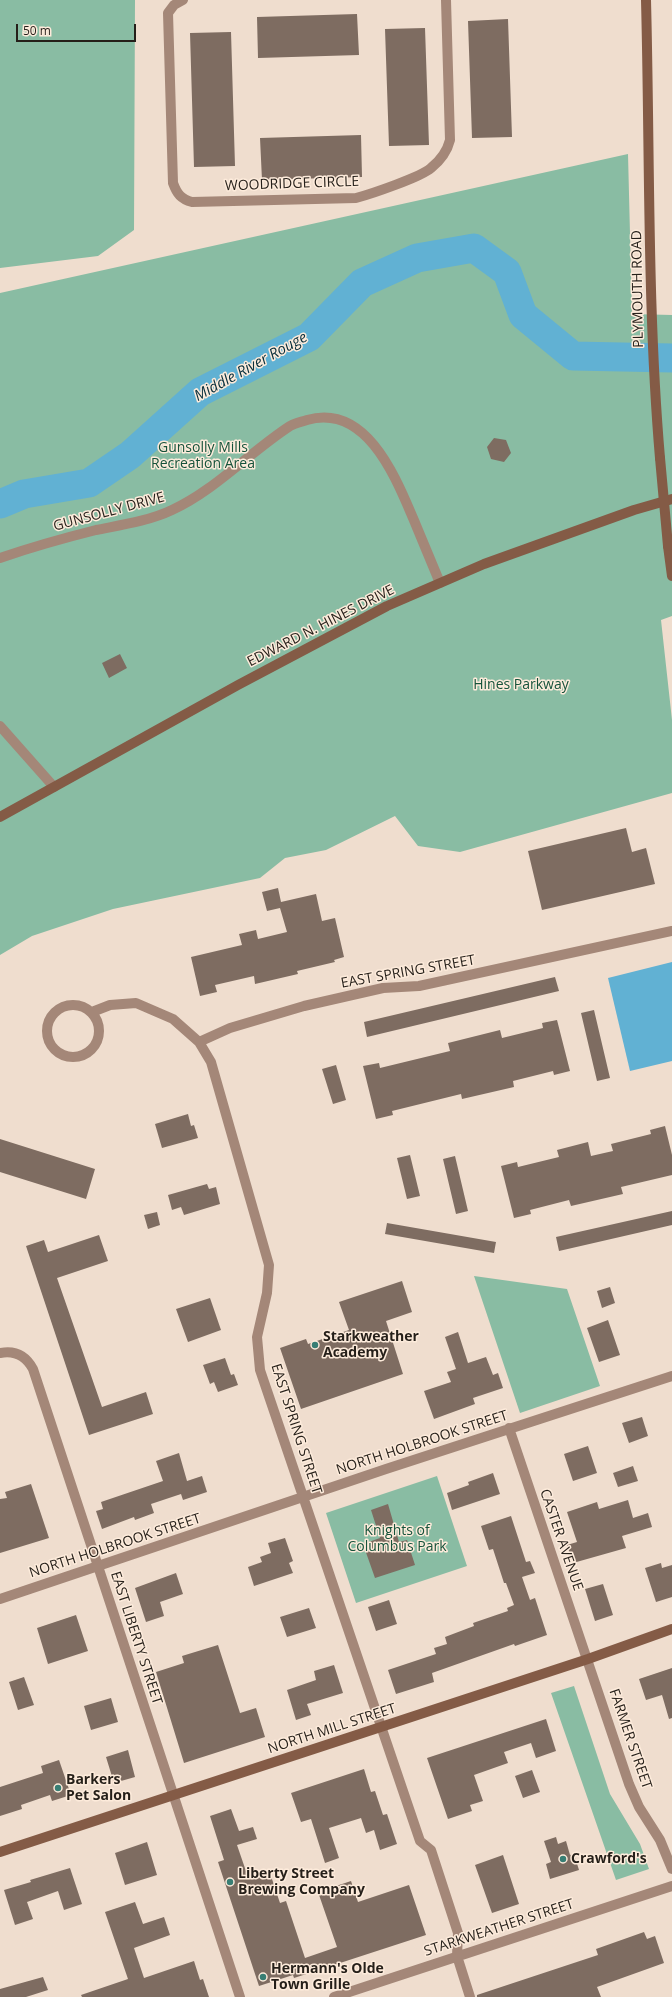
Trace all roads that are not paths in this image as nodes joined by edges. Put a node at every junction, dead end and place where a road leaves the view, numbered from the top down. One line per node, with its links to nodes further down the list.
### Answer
1 (183, 0): 2 (street, WOODRIDGE CIRCLE)
2 (446, 0)
3 (646, 0): 6 (street, PLYMOUTH ROAD, bridge)
4 (672, 498): 7 (street, EDWARD N. HINES DRIVE)
5 (0, 558): 7 (street, GUNSOLLY DRIVE)
6 (672, 576)
7 (440, 583): 9 (street, EDWARD N. HINES DRIVE)
8 (0, 726): 9 (street)
9 (54, 787): 10 (street, EDWARD N. HINES DRIVE)
10 (0, 817)
11 (672, 930): 13 (street, EAST SPRING STREET)
12 (92, 1012): 12 (street); 13 (street, EAST SPRING STREET)
13 (200, 1042): 17 (street, EAST SPRING STREET)
14 (0, 1353): 18 (street, EAST LIBERTY STREET)
15 (672, 1376): 16 (street, NORTH HOLBROOK STREET)
16 (509, 1428): 17 (street, NORTH HOLBROOK STREET); 21 (street, CASTER AVENUE)
17 (303, 1498): 18 (street, NORTH HOLBROOK STREET); 22 (street, EAST SPRING STREET)
18 (98, 1567): 19 (street, NORTH HOLBROOK STREET); 23 (street, EAST LIBERTY STREET)
19 (0, 1599)
20 (672, 1629): 21 (street, NORTH MILL STREET)
21 (588, 1659): 22 (street, NORTH MILL STREET); 25 (street, FARMER STREET)
22 (383, 1727): 23 (street, NORTH MILL STREET); 27 (street, EAST SPRING STREET)
23 (173, 1796): 24 (street, NORTH MILL STREET); 28 (street, EAST LIBERTY STREET)
24 (0, 1852)
25 (672, 1869)
26 (672, 1886): 27 (street, STARKWEATHER STREET)
27 (457, 1956): 29 (street, STARKWEATHER STREET); 30 (street)
28 (240, 1997)
29 (334, 1997)
30 (470, 1997)

